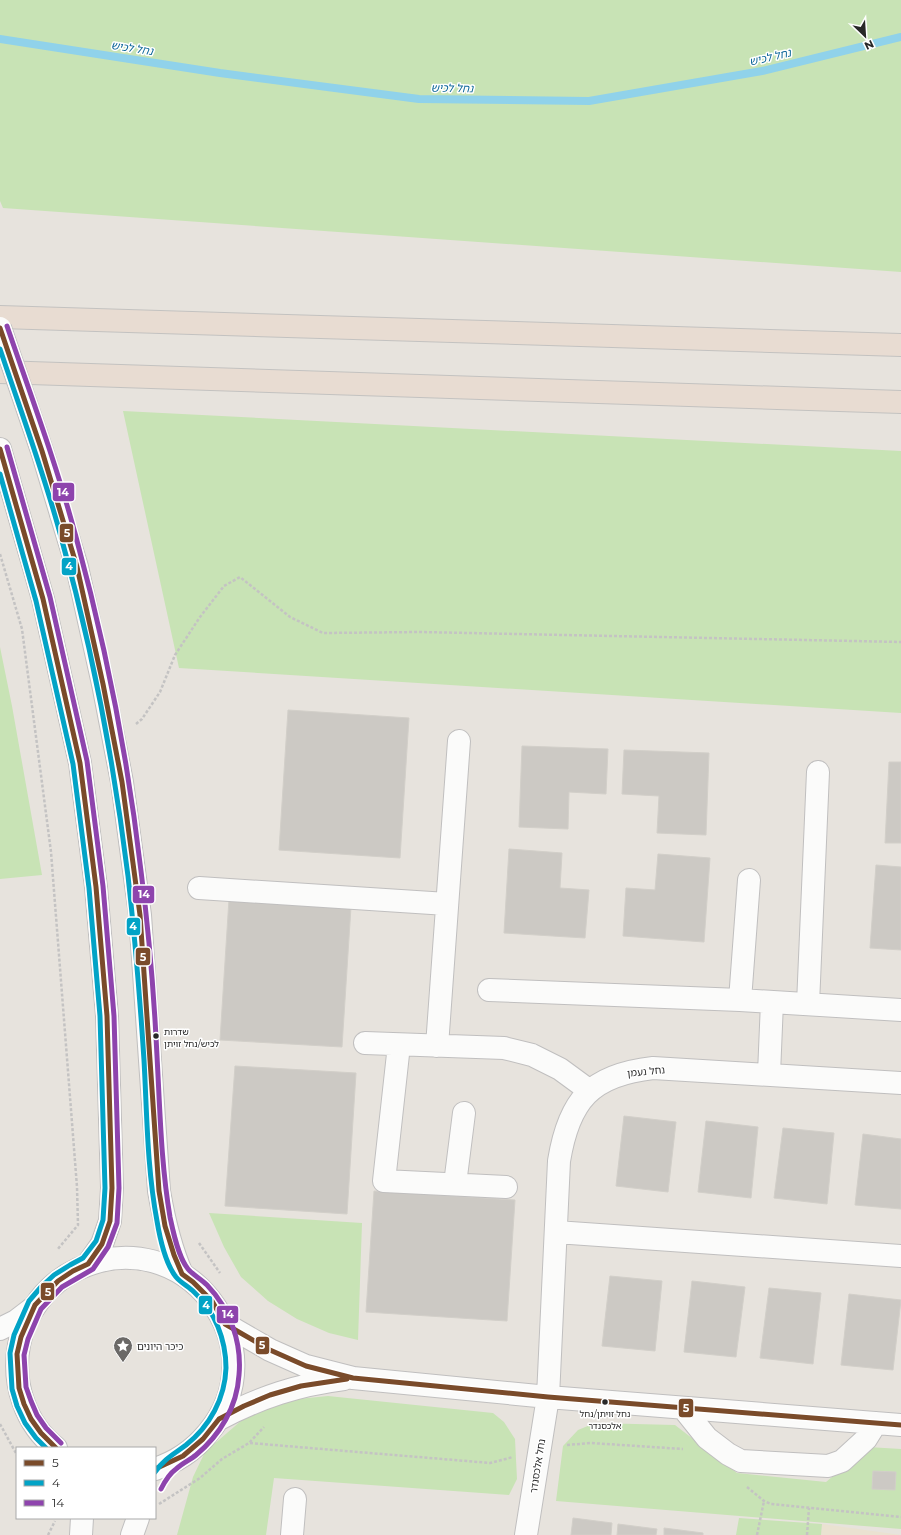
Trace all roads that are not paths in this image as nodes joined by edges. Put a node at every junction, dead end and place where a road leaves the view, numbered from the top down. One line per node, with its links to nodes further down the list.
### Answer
1 (0, 317): 3 (highway)
2 (0, 328): 29 (street, bridge)
3 (901, 345)
4 (0, 372): 5 (highway)
5 (901, 402)
6 (0, 449): 28 (street)
7 (459, 741): 11 (street)
8 (818, 772): 15 (street)
9 (749, 880): 13 (street)
10 (199, 888): 11 (street)
11 (447, 904): 19 (street)
12 (489, 990): 13 (street)
13 (740, 1000): 14 (street)
14 (772, 1002): 15 (street); 20 (street)
15 (808, 1004): 16 (street)
16 (901, 1010)
17 (365, 1044): 18 (street)
18 (399, 1045): 19 (street); 24 (street)
19 (437, 1046): 22 (street)
20 (769, 1074): 21 (street, נחל נעמן); 22 (street, נחל נעמן)
21 (901, 1083)
22 (590, 1091): 26 (street, נחל נעמן)
23 (464, 1113): 24 (street)
24 (455, 1184): 25 (street)
25 (506, 1187)
26 (556, 1232): 27 (street); 36 (street, נחל נעמן)
27 (901, 1256)
28 (88, 1264): 29 (street); 30 (street)
29 (182, 1274): 31 (street)
30 (35, 1306): 32 (street); 35 (street)
31 (225, 1324): 34 (street); 38 (street)
32 (0, 1328)
33 (0, 1372): 35 (street)
34 (353, 1378): 36 (street); 38 (street)
35 (19, 1388): 41 (street)
36 (548, 1397): 37 (street); 50 (street, נחל אלכסנדר)
37 (683, 1408): 39 (street); 39 (street)
38 (219, 1418): 42 (street)
39 (876, 1423): 40 (street)
40 (901, 1425)
41 (55, 1447)
42 (163, 1466): 43 (street)
43 (156, 1483)
44 (294, 1499): 49 (street)
45 (82, 1519): 47 (street)
46 (138, 1519): 48 (street)
47 (82, 1535)
48 (132, 1535)
49 (292, 1535)
50 (526, 1535)

